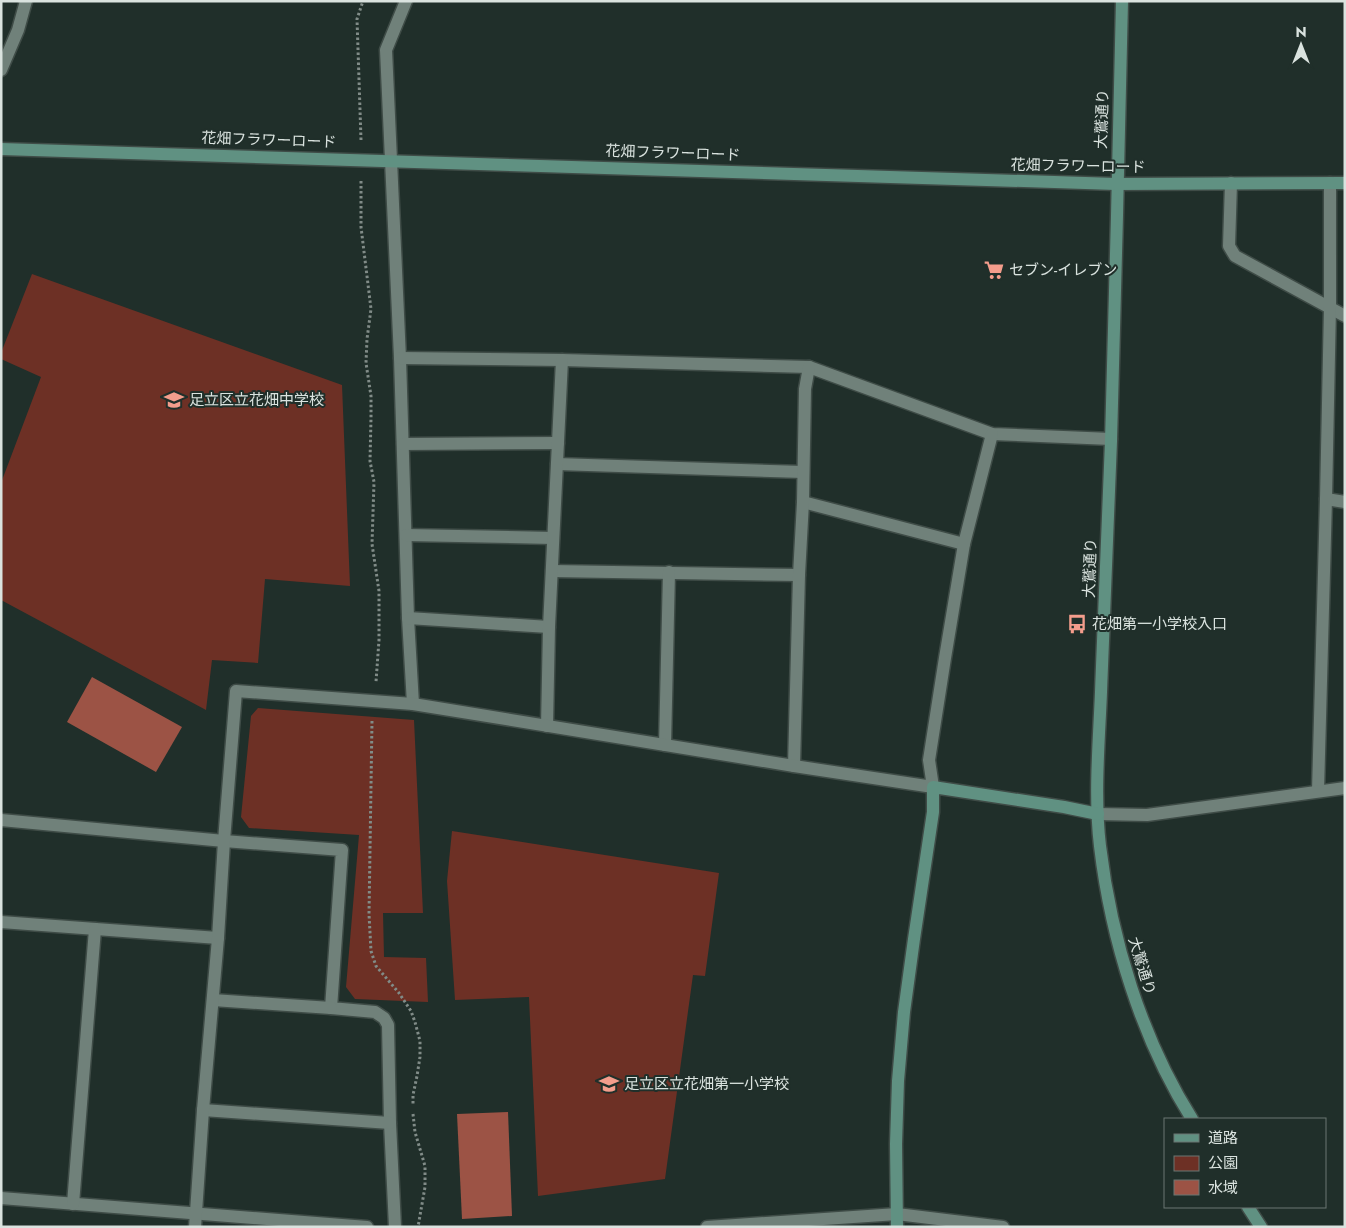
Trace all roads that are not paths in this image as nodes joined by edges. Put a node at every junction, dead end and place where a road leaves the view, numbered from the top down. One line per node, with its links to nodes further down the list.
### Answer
1 (26, 1): 4 (street)
2 (406, 1): 6 (street)
3 (1122, 1): 10 (street, 大鷲通り)
4 (1, 70)
5 (1, 149): 6 (street, 花畑フラワーロード)
6 (391, 161): 10 (street, 花畑フラワーロード); 13 (street)
7 (1231, 183): 8 (street, 花畑フラワーロード); 10 (street, 花畑フラワーロード); 11 (street)
8 (1330, 183): 9 (street, 花畑フラワーロード); 11 (street)
9 (1345, 183)
10 (1116, 184): 17 (street, 大鷲通り)
11 (1330, 307): 12 (street); 22 (street)
12 (1345, 316)
13 (400, 358): 14 (street); 19 (street)
14 (562, 360): 15 (street); 18 (street)
15 (809, 367): 16 (street); 21 (street)
16 (992, 434): 17 (street); 27 (street)
17 (1111, 439): 40 (street, 大鷲通り)
18 (558, 443): 19 (street); 20 (street)
19 (403, 444): 25 (street)
20 (557, 464): 21 (street); 26 (street)
21 (803, 472): 23 (street)
22 (1326, 500): 24 (street); 39 (street)
23 (803, 502): 27 (street); 30 (street)
24 (1345, 502)
25 (406, 535): 26 (street); 31 (street)
26 (553, 538): 28 (street)
27 (964, 544): 37 (street)
28 (552, 571): 29 (street); 32 (street)
29 (668, 572): 30 (street); 35 (street)
30 (799, 575): 36 (street)
31 (408, 618): 32 (street); 33 (street)
32 (549, 627): 34 (street)
33 (413, 704): 34 (street); 42 (street)
34 (547, 726): 35 (street)
35 (665, 745): 36 (street)
36 (794, 766): 37 (street)
37 (933, 787): 40 (street); 55 (street)
38 (1345, 788): 39 (street)
39 (1318, 791): 40 (street)
40 (1098, 814): 49 (street, 大鷲通り)
41 (1, 820): 42 (street)
42 (224, 841): 45 (street); 47 (street)
43 (1, 922): 44 (street)
44 (95, 930): 45 (street); 52 (street)
45 (218, 938): 46 (street)
46 (213, 1000): 47 (street); 48 (street)
47 (331, 1008): 50 (street)
48 (203, 1110): 50 (street); 54 (street)
49 (1191, 1118)
50 (390, 1123): 57 (street)
51 (1, 1198): 52 (street)
52 (73, 1204): 54 (street)
53 (1249, 1208): 60 (street)
54 (195, 1220): 56 (street)
55 (897, 1220): 58 (street); 59 (street)
56 (367, 1227)
57 (395, 1227)
58 (707, 1227)
59 (1003, 1227)
60 (1261, 1227)

